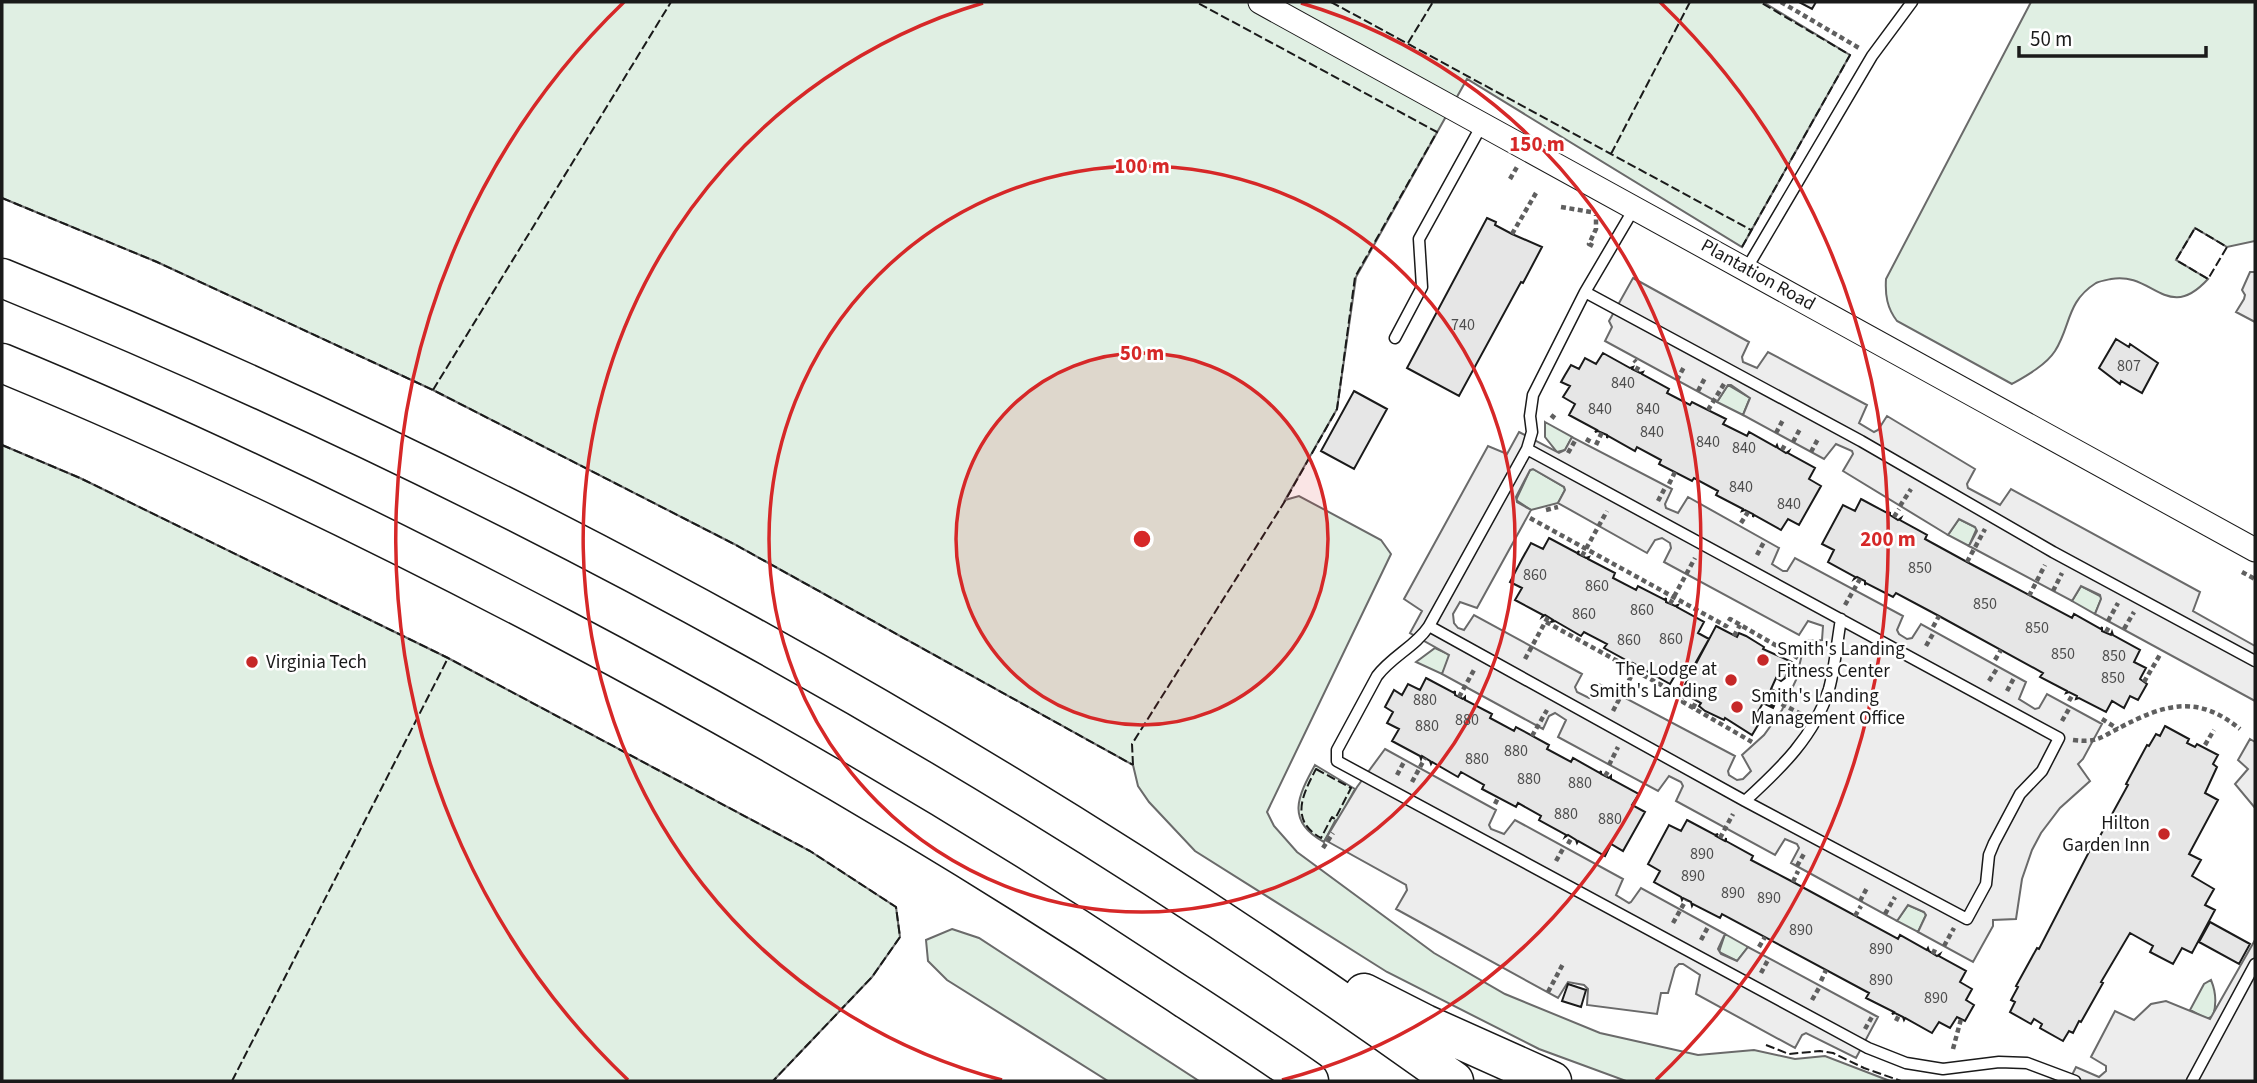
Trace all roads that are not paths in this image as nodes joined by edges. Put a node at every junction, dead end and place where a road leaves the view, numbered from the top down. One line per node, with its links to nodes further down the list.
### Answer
1 (1260, 2): 3 (street, Plantation Road)
2 (1912, 2): 5 (lane)
3 (1483, 123): 4 (street, Plantation Road); 8 (lane)
4 (1635, 207): 5 (street, Plantation Road); 7 (lane)
5 (1747, 268): 11 (street, Plantation Road)
6 (2, 278): 16 (highway)
7 (1586, 292): 10 (lane); 14 (lane)
8 (1395, 338)
9 (2, 363): 18 (highway)
10 (1527, 449): 12 (lane); 13 (lane)
11 (2255, 550)
12 (1842, 614): 15 (lane); 15 (lane)
13 (1429, 626): 15 (lane); 21 (lane)
14 (2255, 661)
15 (1745, 801)
16 (1227, 924): 19 (highway); 20 (highway)
17 (2255, 964): 22 (lane)
18 (1309, 1081)
19 (1454, 1081)
20 (1552, 1081)
21 (2076, 1081)
22 (2192, 1081)

